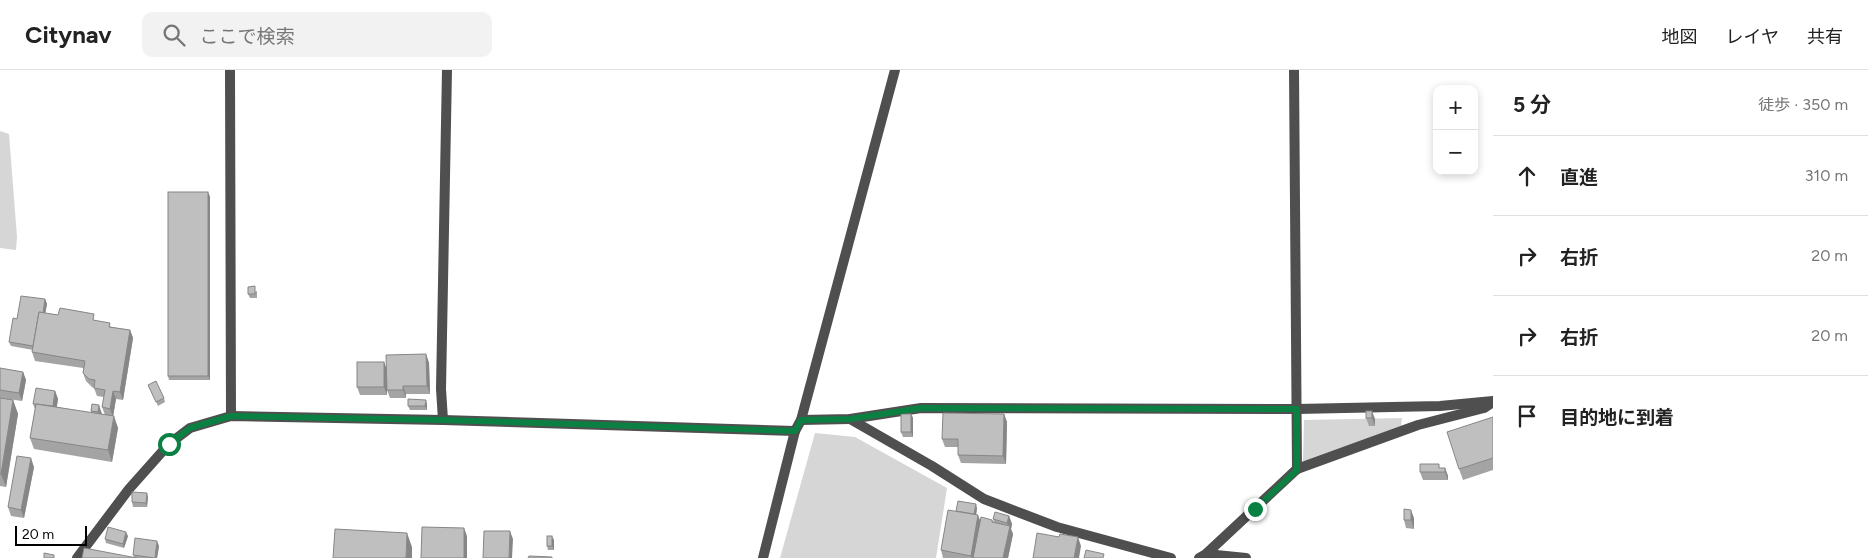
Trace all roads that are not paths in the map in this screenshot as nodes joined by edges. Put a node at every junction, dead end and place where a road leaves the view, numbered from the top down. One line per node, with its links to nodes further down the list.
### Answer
1 (230, 70): 7 (street)
2 (447, 70): 9 (street)
3 (895, 70): 10 (street)
4 (1294, 70): 6 (street)
5 (1493, 402): 6 (street); 12 (street)
6 (1297, 409): 8 (street); 12 (street)
7 (231, 416): 9 (street); 14 (street)
8 (850, 419): 10 (street); 16 (street)
9 (443, 420): 11 (street)
10 (801, 420): 11 (street)
11 (795, 431): 15 (street)
12 (1297, 470): 13 (street)
13 (1202, 556): 17 (street)
14 (77, 558)
15 (763, 558)
16 (1171, 558)
17 (1246, 558)

